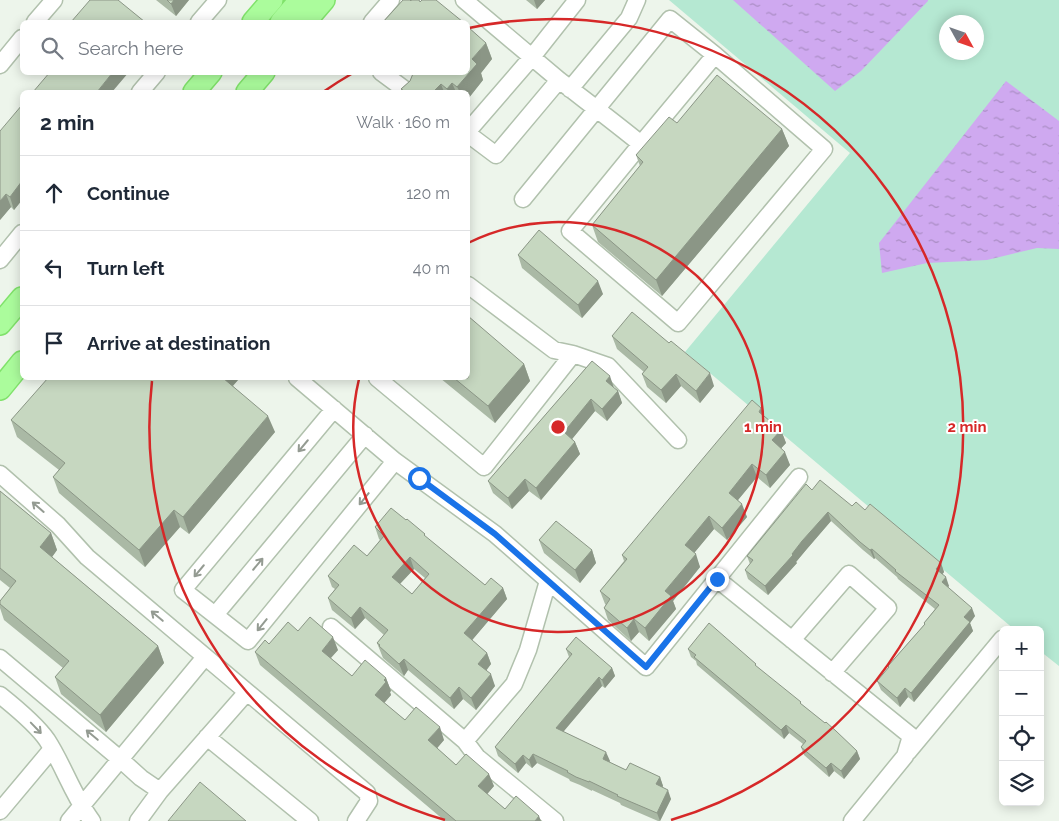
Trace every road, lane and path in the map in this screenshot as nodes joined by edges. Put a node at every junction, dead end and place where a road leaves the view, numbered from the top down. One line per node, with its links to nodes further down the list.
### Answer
1 (54, 0): 10 (street)
2 (218, 0): 11 (street)
3 (272, 0): 12 (main road)
4 (300, 0): 13 (main road)
5 (324, 0): 14 (main road)
6 (391, 0): 15 (street)
7 (464, 0): 18 (street)
8 (577, 0): 18 (street)
9 (637, 0): 25 (street)
10 (37, 20)
11 (201, 20)
12 (255, 20)
13 (284, 20)
14 (307, 20)
15 (374, 20)
16 (20, 40): 19 (street)
17 (715, 55): 31 (street); 34 (street); 34 (street)
18 (532, 57): 25 (street); 32 (street)
19 (0, 65)
20 (154, 75): 26 (street)
21 (208, 75): 27 (main road)
22 (251, 75): 28 (main road)
23 (261, 75): 29 (main road)
24 (385, 75): 30 (street)
25 (565, 84): 31 (street); 33 (street)
26 (142, 90)
27 (196, 90)
28 (246, 90)
29 (247, 90)
30 (405, 90)
31 (596, 109): 34 (street); 35 (street)
32 (470, 129)
33 (470, 136)
34 (642, 144)
35 (522, 199)
36 (20, 235): 37 (street)
37 (0, 260)
38 (470, 287): 41 (street)
39 (20, 300): 40 (main road)
40 (0, 324)
41 (573, 354): 44 (street); 48 (street)
42 (20, 364): 45 (main road)
43 (300, 380): 46 (street)
44 (379, 380)
45 (0, 389)
46 (334, 408): 47 (street); 54 (street, one-way to 54)
47 (365, 435): 49 (street); 54 (street, one-way to 47)
48 (678, 440)
49 (395, 461): 53 (street); 54 (street, one-way to 54)
50 (0, 474): 58 (street, one-way to 50)
51 (799, 477): 52 (street)
52 (717, 579): 53 (street); 56 (street)
53 (548, 581): 64 (street)
54 (215, 615)
55 (331, 627): 64 (street)
56 (792, 640): 60 (street); 60 (street)
57 (999, 643): 66 (street)
58 (200, 652): 61 (street); 67 (street)
59 (0, 658): 67 (street, one-way to 59)
60 (832, 673): 66 (street)
61 (247, 692): 63 (street); 75 (street)
62 (3, 704): 65 (street, one-way to 65)
63 (207, 737): 68 (street); 74 (street)
64 (465, 741): 76 (street)
65 (52, 749): 69 (street); 70 (street)
66 (905, 756): 77 (street)
67 (120, 759): 68 (street); 69 (street)
68 (160, 790): 73 (street)
69 (81, 807): 71 (street); 72 (street)
70 (0, 811)
71 (69, 821)
72 (92, 821)
73 (138, 821)
74 (310, 821)
75 (356, 821)
76 (555, 821)
77 (852, 821)

